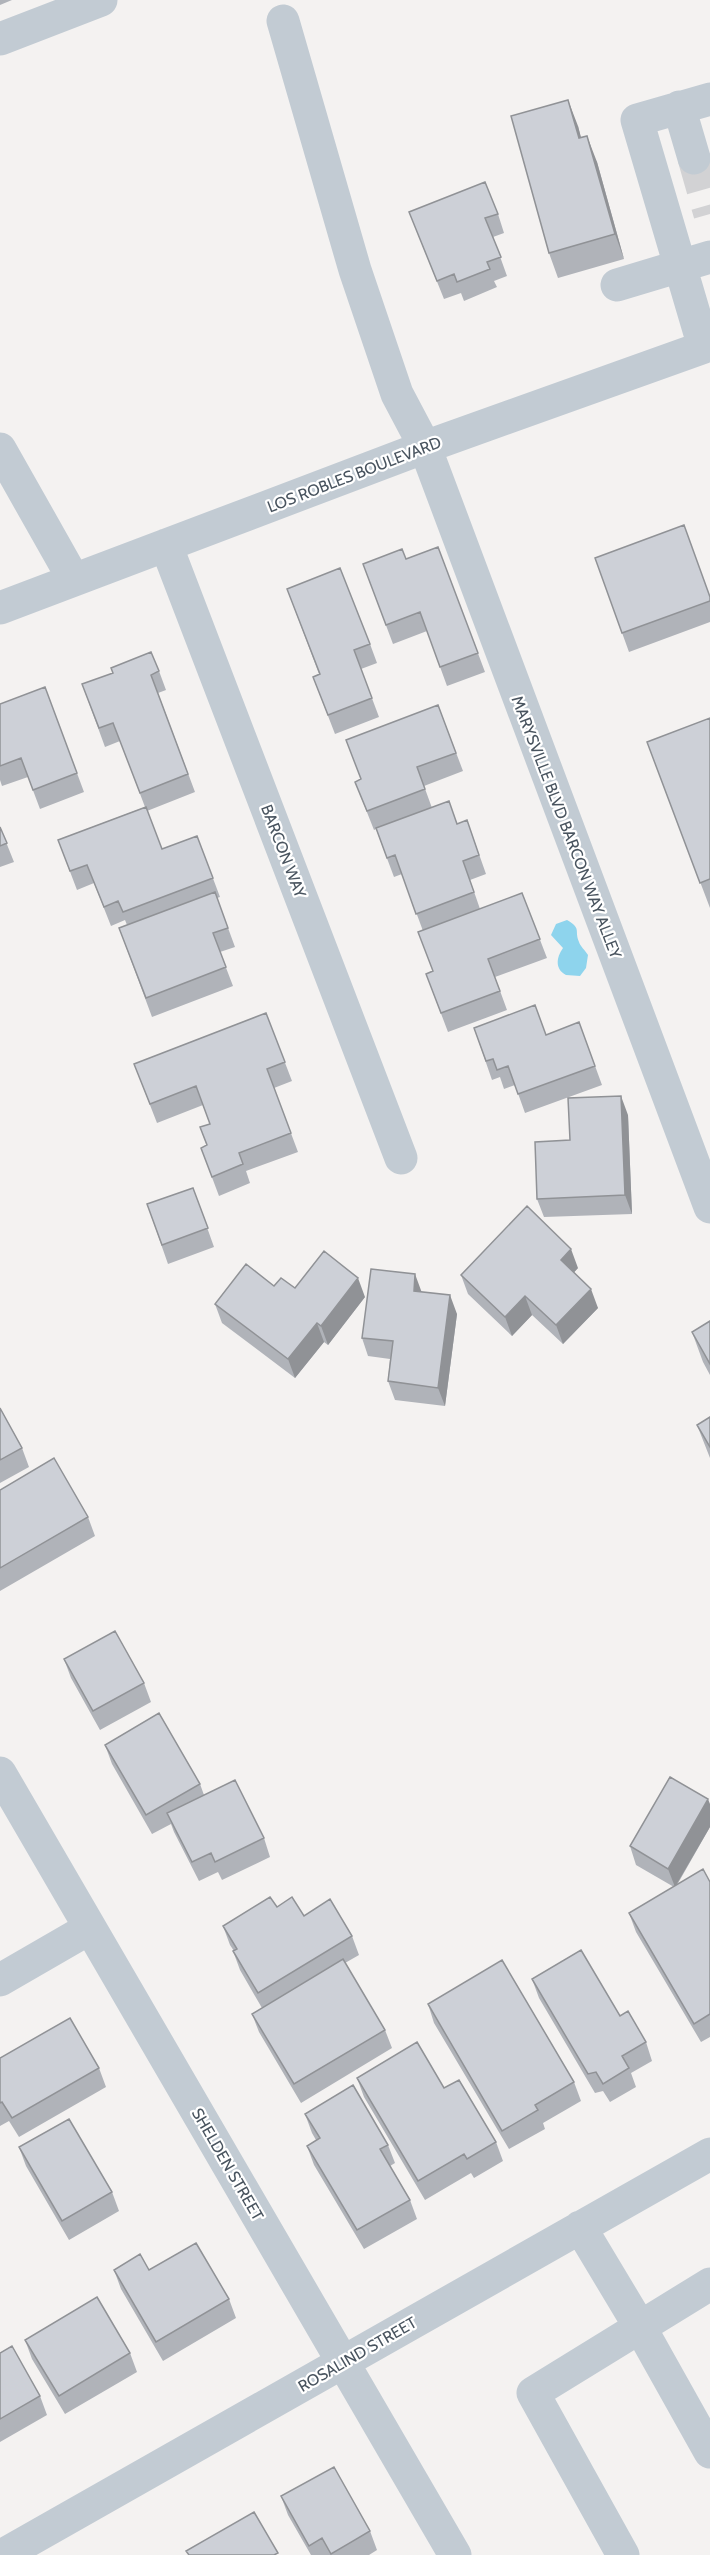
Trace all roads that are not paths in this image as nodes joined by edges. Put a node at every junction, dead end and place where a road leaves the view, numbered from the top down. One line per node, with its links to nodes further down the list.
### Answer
1 (101, 0): 3 (street)
2 (284, 21): 11 (street, MARYSVILLE BLVD BARCON WAY ALLEY)
3 (0, 39)
4 (710, 99): 5 (street)
5 (679, 107): 6 (street); 8 (street)
6 (694, 158)
7 (710, 257): 8 (street)
8 (679, 266): 9 (street); 10 (street)
9 (617, 285)
10 (707, 346): 11 (street, LOS ROBLES BOULEVARD)
11 (425, 447): 13 (street, LOS ROBLES BOULEVARD); 17 (street, MARYSVILLE BLVD BARCON WAY ALLEY)
12 (0, 449): 14 (street)
13 (166, 545): 14 (street, LOS ROBLES BOULEVARD); 16 (street, BARCON WAY)
14 (74, 580): 15 (street, LOS ROBLES BOULEVARD)
15 (0, 608)
16 (401, 1158)
17 (710, 1207)
18 (0, 1773): 19 (street, SHELDEN STREET)
19 (90, 1928): 20 (street); 25 (street, SHELDEN STREET)
20 (0, 1980)
21 (710, 2154): 22 (street, ROSALIND STREET)
22 (580, 2227): 24 (street); 25 (street, ROSALIND STREET)
23 (710, 2284): 24 (street)
24 (640, 2327): 26 (street); 29 (street)
25 (343, 2362): 27 (street, ROSALIND STREET); 28 (street, SHELDEN STREET)
26 (710, 2452)
27 (3, 2555)
28 (455, 2555)
29 (623, 2555)

